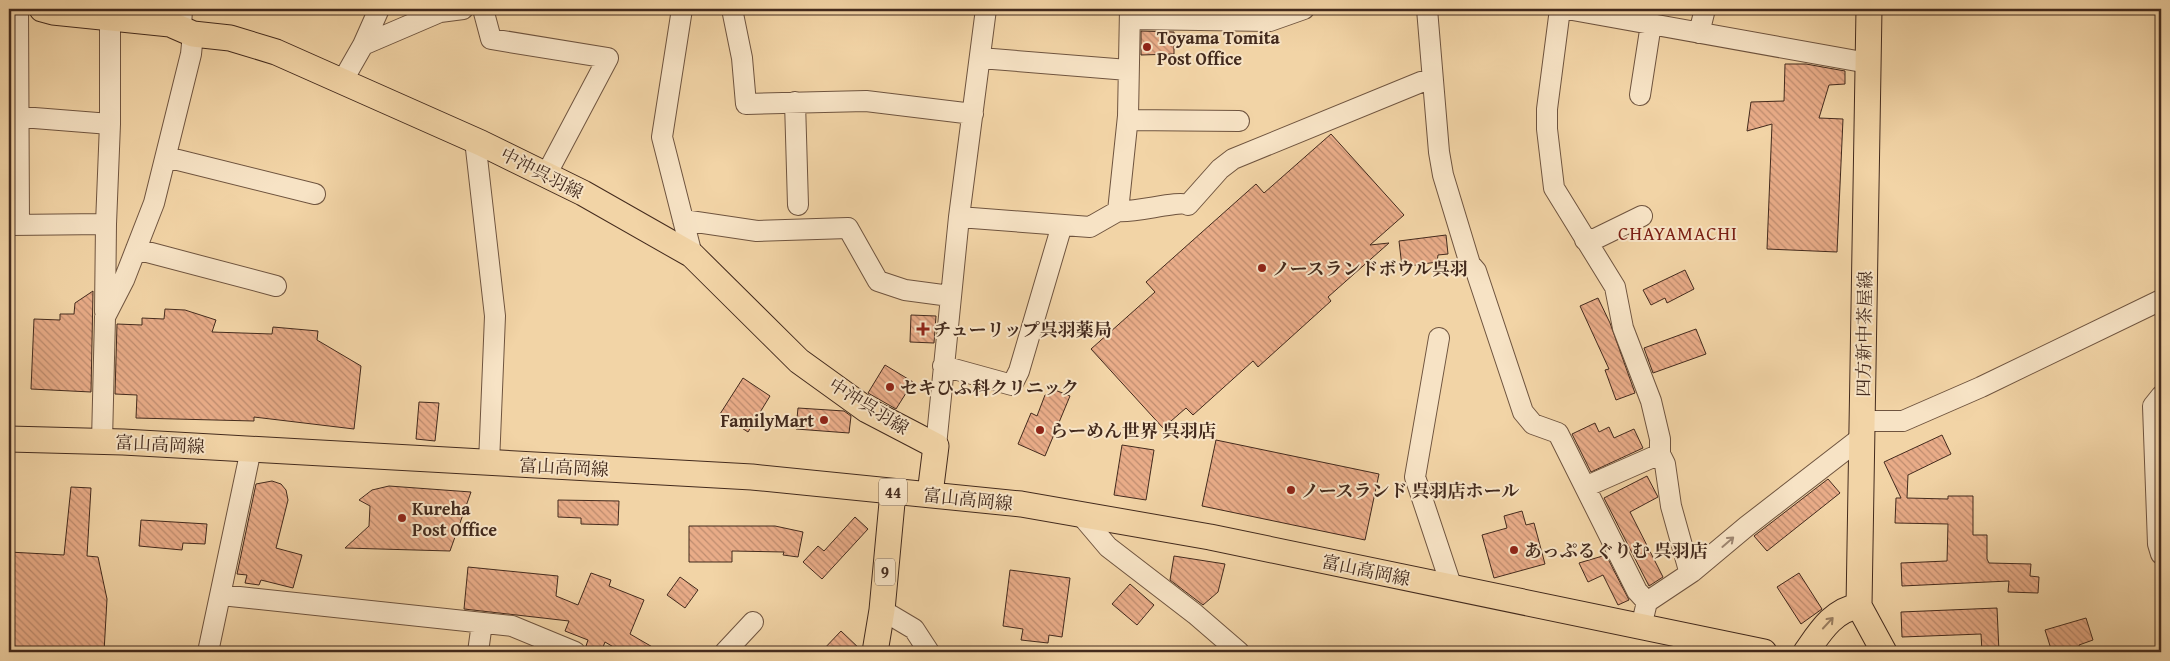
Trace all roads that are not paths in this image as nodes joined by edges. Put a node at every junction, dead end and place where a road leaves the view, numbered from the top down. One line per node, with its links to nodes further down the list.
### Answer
1 (18, 9): 29 (street)
2 (42, 9): 15 (main road, 中沖呉羽線)
3 (379, 9): 20 (street)
4 (463, 9): 20 (street)
5 (484, 9): 35 (street)
6 (682, 9): 41 (street)
7 (732, 9): 27 (street)
8 (981, 9): 21 (street)
9 (1304, 9): 16 (street)
10 (1428, 9): 25 (street)
11 (1560, 9): 45 (street)
12 (1567, 9): 18 (street)
13 (1705, 9): 19 (street)
14 (1869, 9): 22 (main road, 四方新中茶屋線)
15 (111, 13): 17 (main road, 中沖呉羽線); 32 (street)
16 (1130, 14): 23 (street)
17 (185, 24): 24 (main road, 中沖呉羽線); 34 (street)
18 (1650, 24): 19 (street); 26 (street)
19 (1699, 33): 22 (street)
20 (363, 45): 24 (street)
21 (980, 58): 23 (street); 28 (street)
22 (1868, 63): 55 (main road, 四方新中茶屋線)
23 (1128, 70): 30 (street)
24 (343, 80): 33 (main road, 中沖呉羽線)
25 (1432, 81): 38 (street); 62 (street)
26 (1640, 95)
27 (795, 102): 28 (street); 37 (street)
28 (972, 114): 40 (street)
29 (14, 117): 32 (street); 43 (street)
30 (1128, 120): 31 (street); 38 (street)
31 (1238, 121)
32 (110, 124): 42 (street)
33 (475, 140): 35 (main road, 中沖呉羽線); 61 (street)
34 (166, 157): 36 (street); 46 (street)
35 (546, 175): 47 (main road, 中沖呉羽線)
36 (315, 194)
37 (798, 205)
38 (1118, 211): 44 (street)
39 (1642, 216): 45 (street)
40 (959, 217): 44 (street); 49 (street)
41 (683, 220): 47 (street); 49 (street)
42 (106, 224): 43 (street); 51 (street)
43 (14, 225)
44 (1062, 225): 53 (street)
45 (1585, 240): 60 (street)
46 (136, 249): 48 (street); 51 (street)
47 (692, 255): 58 (main road, 中沖呉羽線)
48 (276, 286)
49 (950, 296): 53 (street)
50 (2161, 300): 55 (street)
51 (105, 318): 57 (street)
52 (1439, 338): 68 (street)
53 (943, 366): 58 (street)
54 (2161, 396): 66 (street)
55 (1862, 429): 67 (street, one-way to 55); 71 (main road, 四方新中茶屋線)
56 (9, 439): 57 (main road, 富山高岡線 / 44)
57 (102, 441): 59 (main road, 富山高岡線 / 44)
58 (936, 446): 64 (main road)
59 (251, 450): 61 (main road, 富山高岡線 / 44); 69 (street)
60 (1660, 454): 62 (street); 67 (street)
61 (489, 463): 63 (main road, 富山高岡線 / 44)
62 (1585, 487): 70 (street)
63 (893, 492): 64 (main road, 富山高岡線 / 44); 72 (main road, 9)
64 (930, 494): 65 (main road, 富山高岡線 / 44)
65 (1080, 514): 68 (main road, 富山高岡線 / 44); 82 (street)
66 (2161, 554)
67 (1692, 572): 70 (street)
68 (1452, 588): 75 (main road, 富山高岡線 / 44)
69 (221, 595): 74 (street); 76 (street)
70 (1647, 602): 75 (street)
71 (1859, 606): 84 (main road, one-way to 71); 85 (main road, 四方新中茶屋線)
72 (882, 610): 80 (main road, 9); 81 (street)
73 (753, 622): 79 (street)
74 (482, 623): 77 (street); 78 (street)
75 (1641, 627): 83 (main road, 富山高岡線 / 44)
76 (208, 652)
77 (478, 652)
78 (575, 652)
79 (725, 652)
80 (875, 652)
81 (929, 652)
82 (1239, 652)
83 (1764, 652)
84 (1806, 652)
85 (1884, 652)

